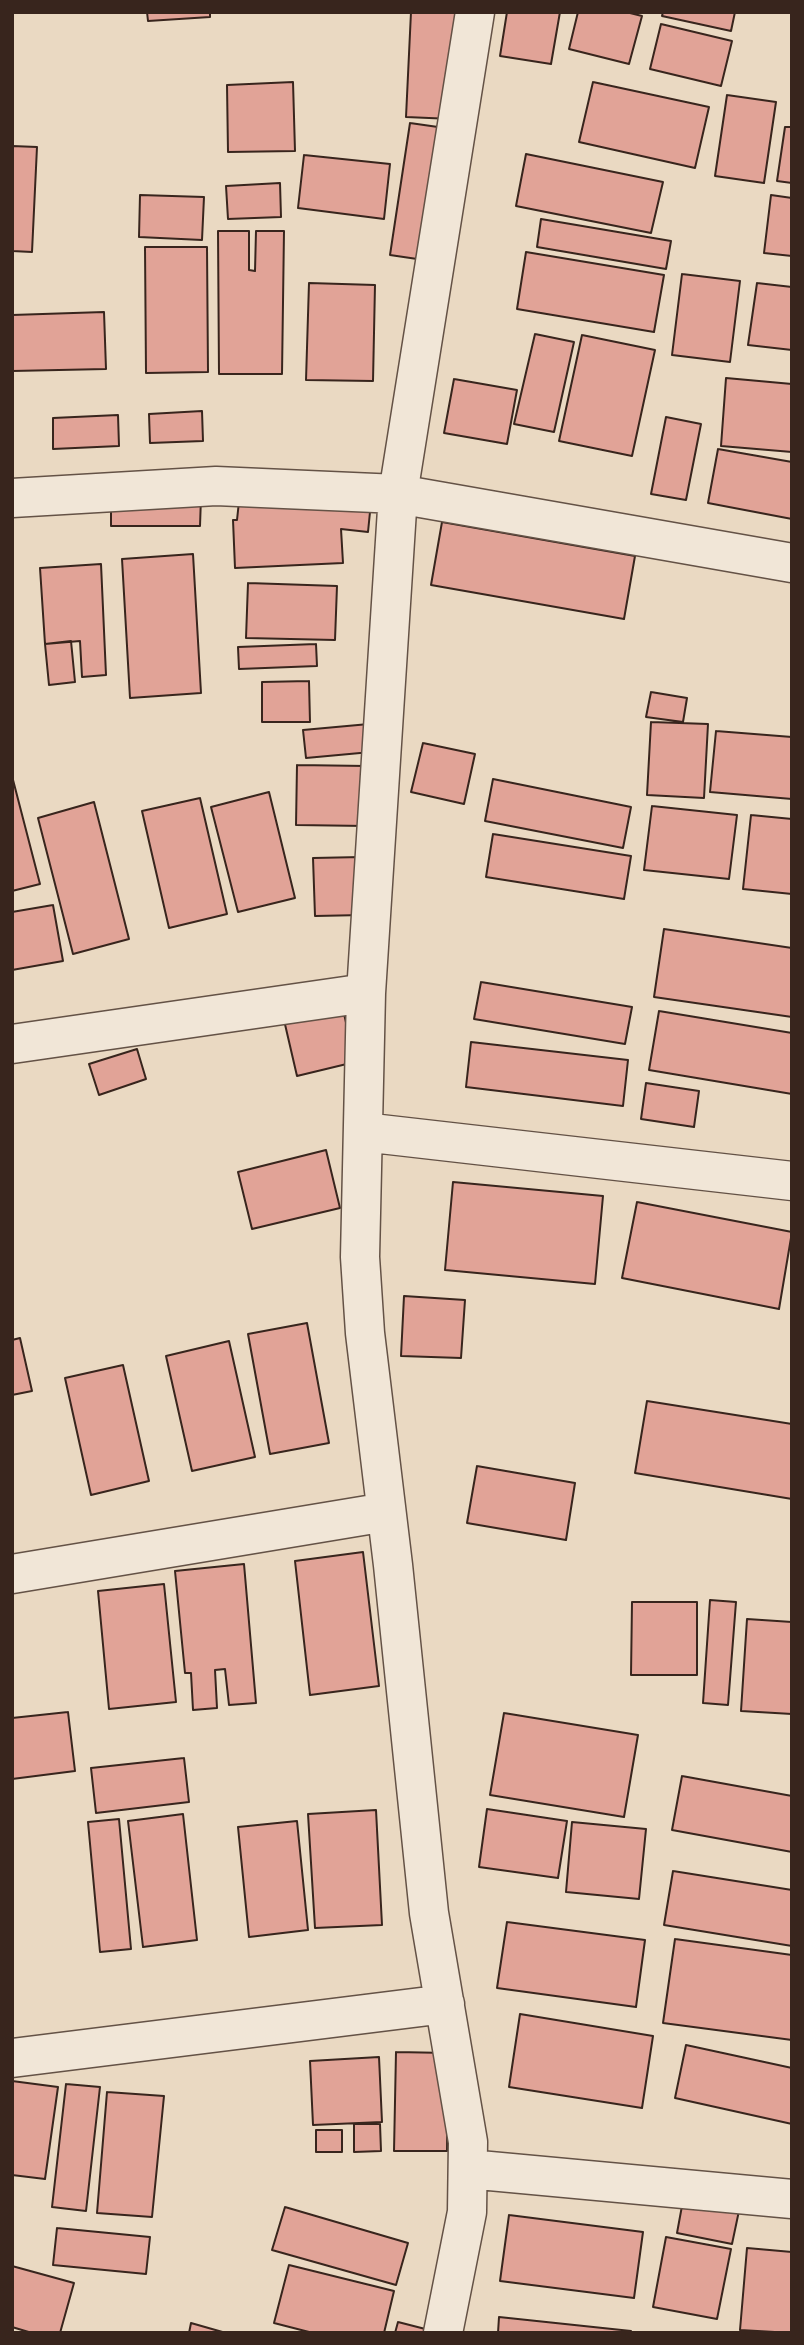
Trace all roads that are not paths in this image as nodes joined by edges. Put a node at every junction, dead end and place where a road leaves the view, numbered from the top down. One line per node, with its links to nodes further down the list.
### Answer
1 (475, 12): 2 (street)
2 (398, 494): 3 (street); 4 (street); 5 (street)
3 (12, 498)
4 (792, 563)
5 (366, 993): 6 (street); 7 (street)
6 (12, 1044)
7 (363, 1132): 8 (street); 9 (street)
8 (792, 1181)
9 (386, 1512): 10 (street); 11 (street)
10 (12, 1574)
11 (445, 2004): 12 (street); 13 (street)
12 (12, 2058)
13 (468, 2169): 14 (street); 15 (street)
14 (792, 2199)
15 (443, 2333)

